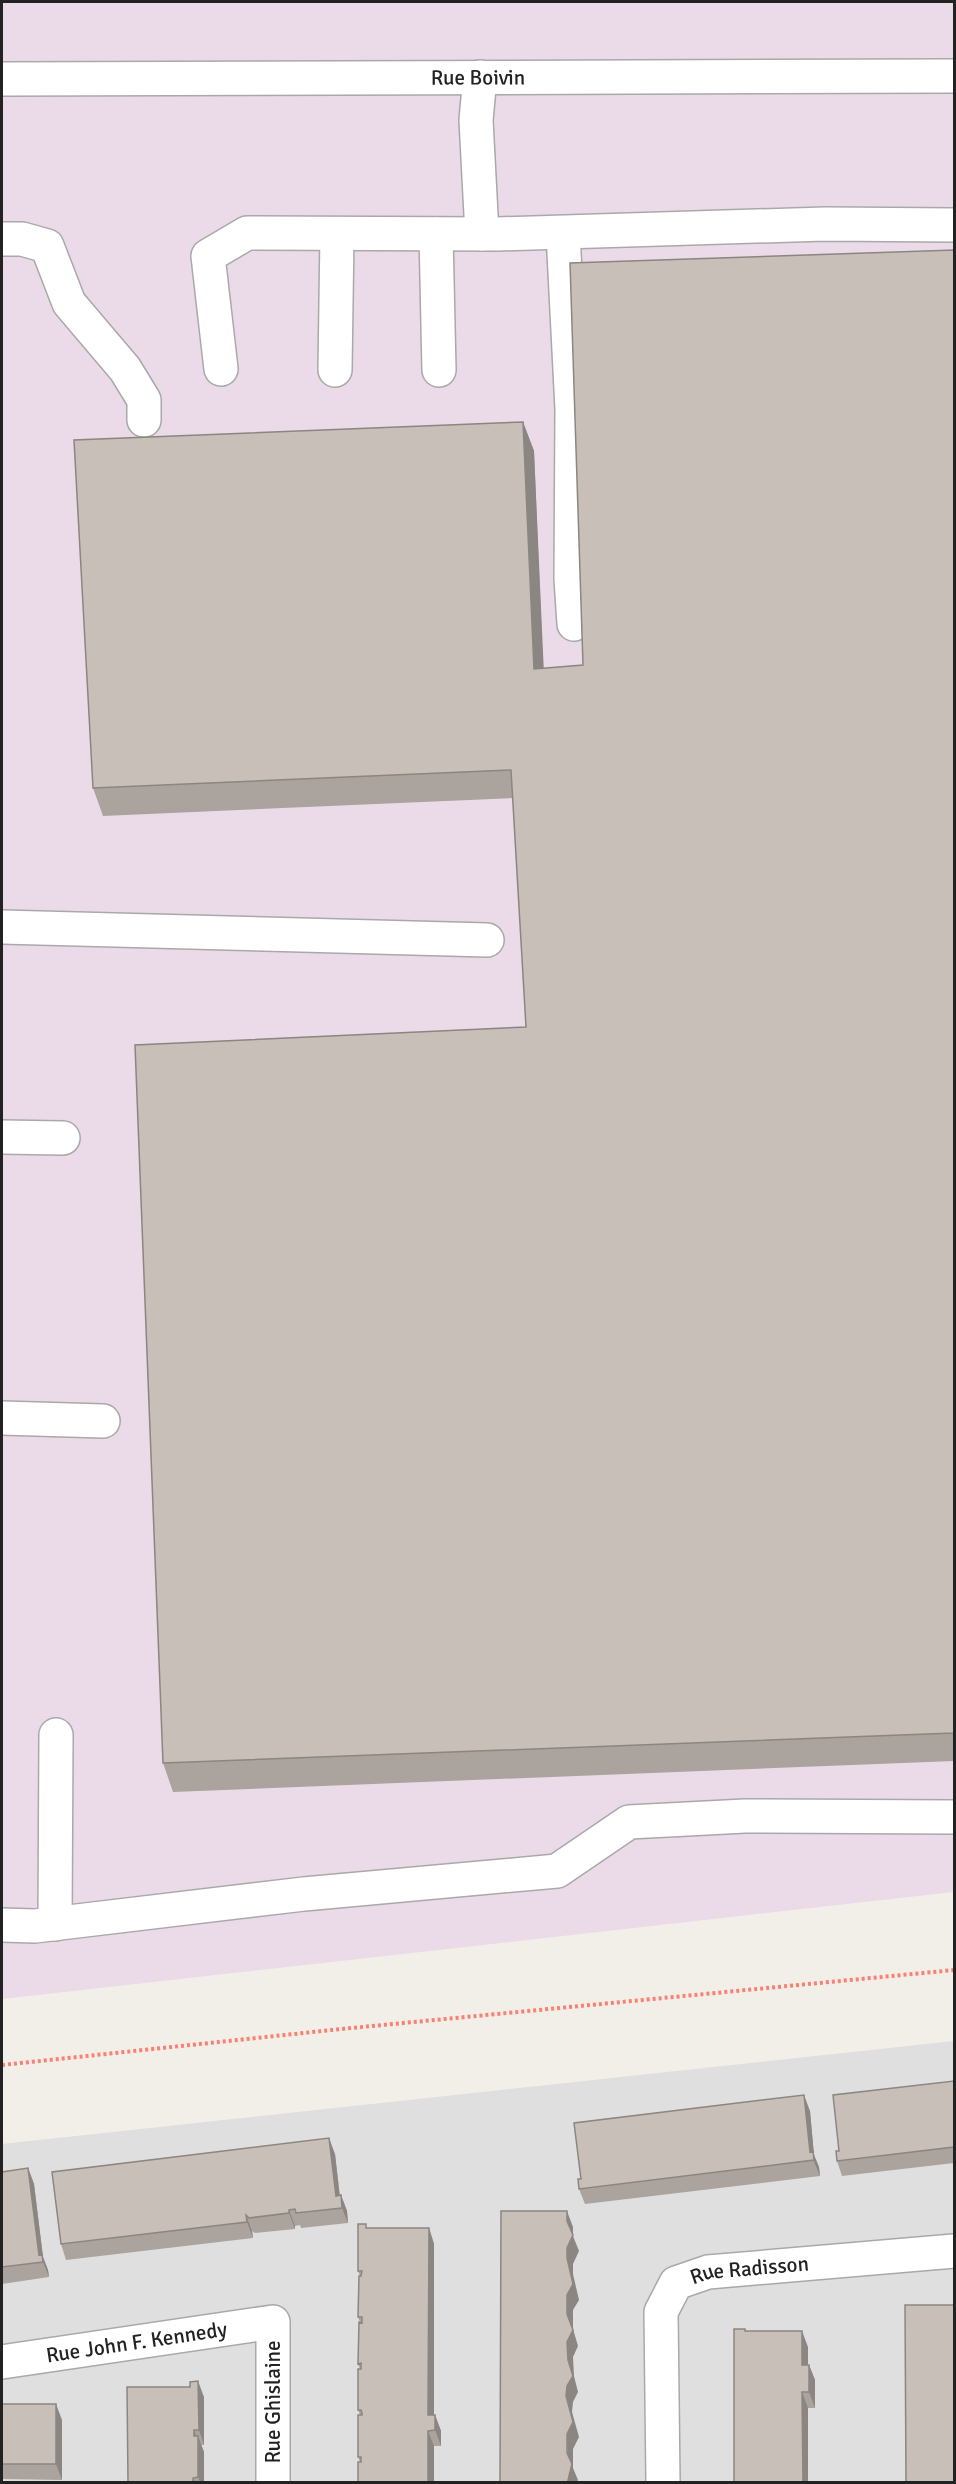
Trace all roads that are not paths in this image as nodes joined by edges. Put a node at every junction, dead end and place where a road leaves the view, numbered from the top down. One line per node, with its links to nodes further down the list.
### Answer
1 (954, 76): 2 (street, Rue Boivin)
2 (480, 77): 3 (street, Rue Boivin); 8 (street)
3 (2, 79)
4 (954, 225): 5 (street)
5 (563, 233): 8 (street); 14 (street)
6 (337, 234): 7 (street); 10 (street); 11 (street)
7 (436, 234): 8 (street); 12 (street)
8 (482, 234)
9 (2, 239): 13 (street)
10 (221, 369)
11 (335, 370)
12 (439, 370)
13 (144, 420)
14 (574, 624)
15 (2, 927): 16 (street)
16 (487, 940)
17 (2, 1137): 18 (street)
18 (63, 1138)
19 (2, 1418): 20 (street)
20 (103, 1421)
21 (56, 1735): 23 (street)
22 (954, 1817): 23 (street)
23 (55, 1924): 24 (street)
24 (2, 1925)
25 (954, 2251): 29 (street, Rue Radisson)
26 (273, 2322): 27 (street, Rue John F. Kennedy); 28 (street, Rue Ghislaine)
27 (2, 2362)
28 (273, 2482)
29 (663, 2482)

